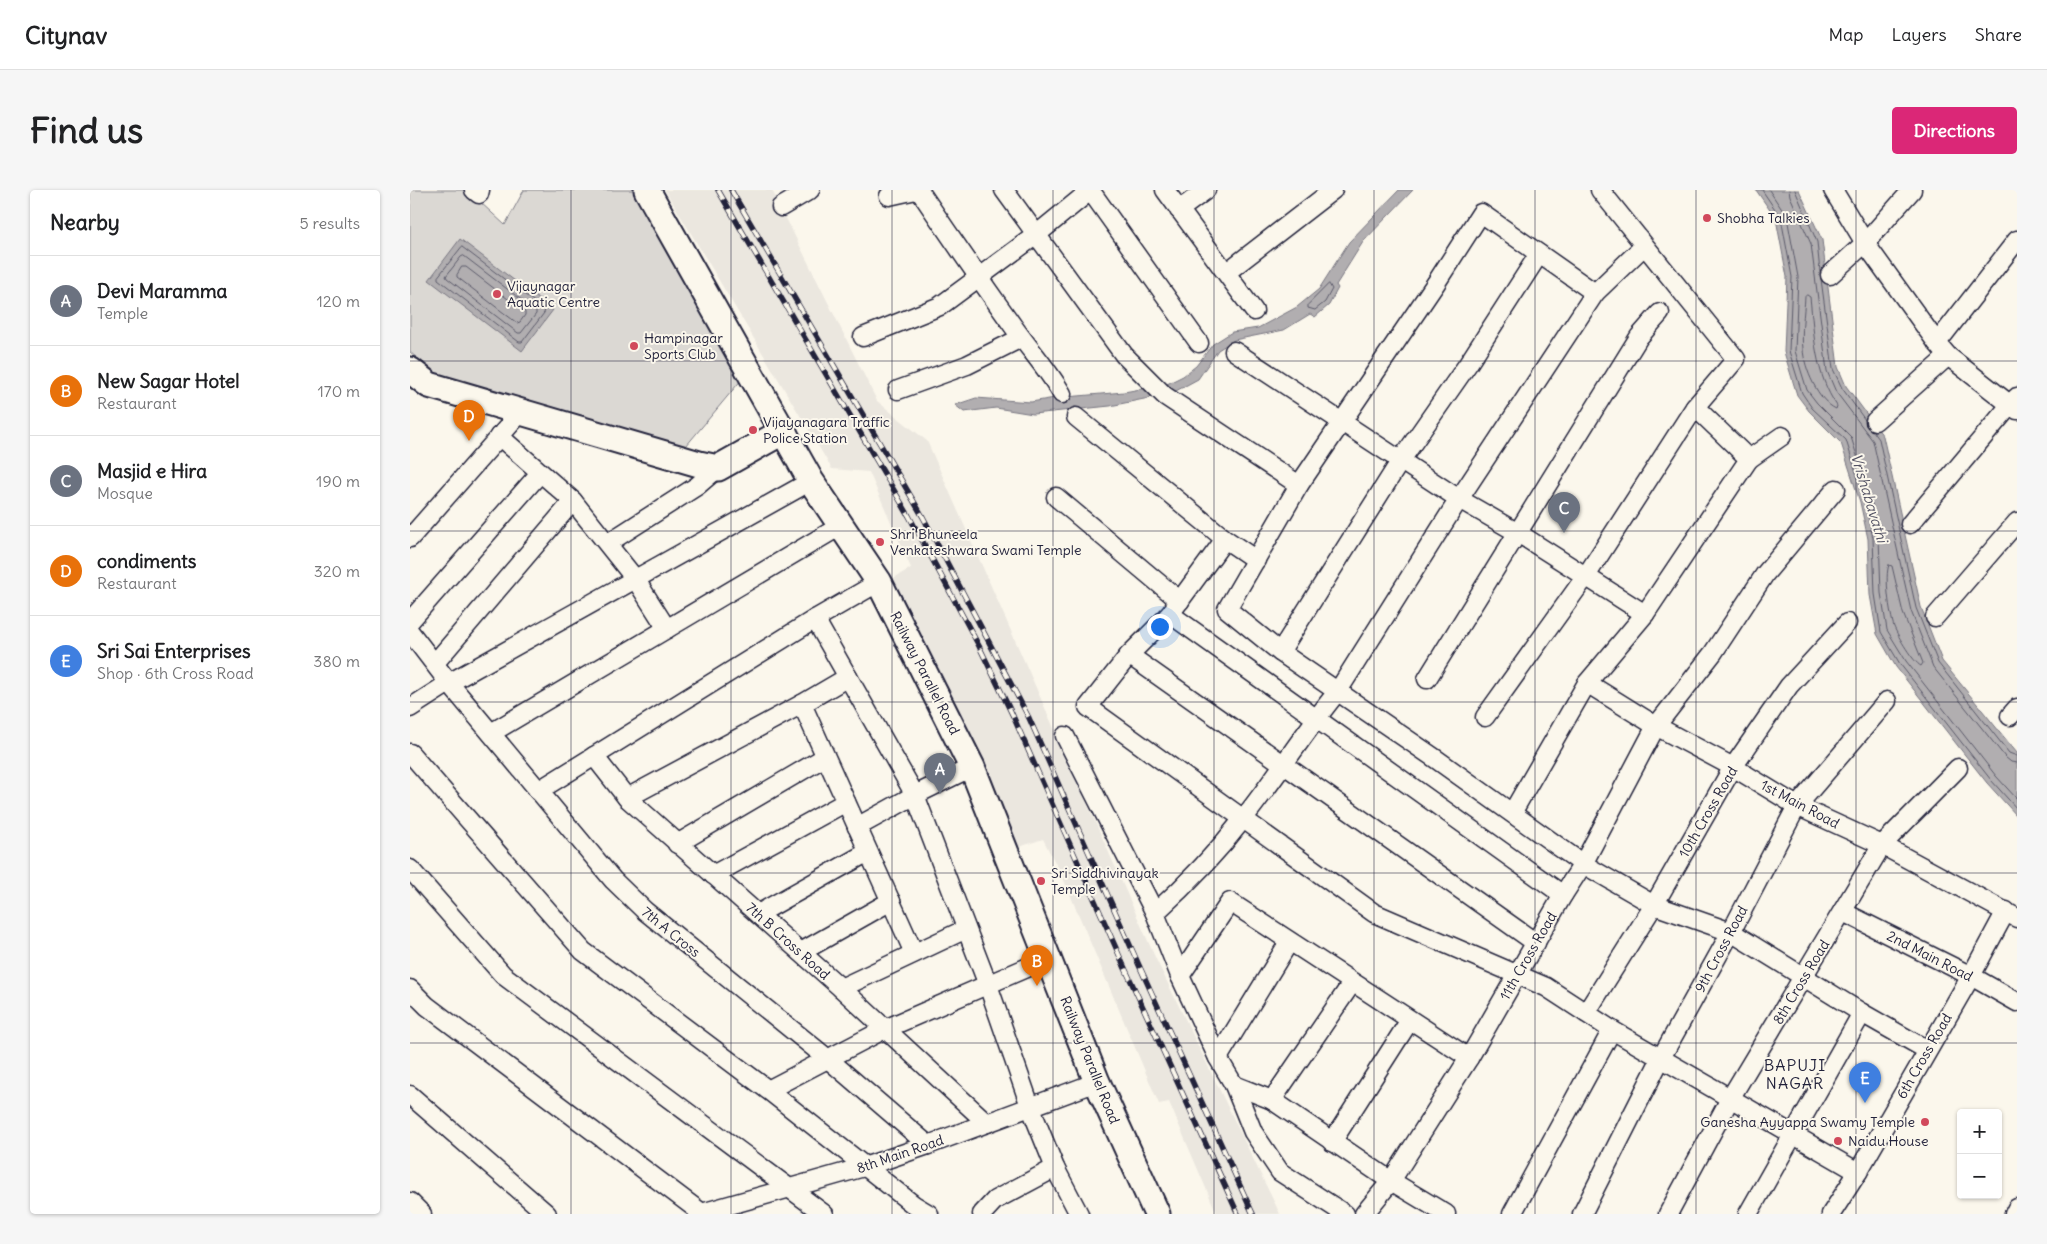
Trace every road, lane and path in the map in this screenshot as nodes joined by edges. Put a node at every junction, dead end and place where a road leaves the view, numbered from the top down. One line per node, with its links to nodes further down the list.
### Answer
1 (474, 190): 2 (street)
2 (480, 190)
3 (647, 190): 42 (street, Railway Parallel Road)
4 (810, 190): 15 (street)
5 (918, 190): 14 (street); 24 (street)
6 (1004, 190): 17 (street)
7 (1091, 190): 17 (street); 30 (street)
8 (1165, 190): 16 (street)
9 (1206, 190): 16 (street)
10 (1333, 190): 22 (street)
11 (1600, 190): 20 (street)
12 (1833, 190): 19 (street)
13 (1912, 190): 19 (street)
14 (889, 196)
15 (780, 207)
16 (1179, 210): 22 (street)
17 (1036, 235): 24 (street); 50 (street)
18 (2017, 240): 31 (street)
19 (1865, 242): 23 (street); 31 (street)
20 (1644, 246): 25 (street); 37 (street)
21 (1539, 254): 25 (street); 40 (street); 46 (street)
22 (1227, 272): 26 (street)
23 (1830, 275)
24 (977, 277): 28 (street); 29 (street)
25 (1595, 293): 53 (street)
26 (1254, 311)
27 (1660, 313): 59 (street)
28 (863, 337)
29 (1021, 338): 34 (street); 35 (street)
30 (1199, 343)
31 (1942, 349): 36 (street); 41 (street)
32 (1234, 351): 40 (street)
33 (410, 370): 38 (street)
34 (898, 390)
35 (1062, 394)
36 (2015, 404): 57 (street)
37 (1695, 407): 45 (street); 64 (street)
38 (521, 412): 43 (street); 47 (street)
39 (1076, 417): 61 (street)
40 (1341, 422): 46 (street); 50 (street)
41 (1875, 422)
42 (784, 431): 47 (street); 49 (street, Railway Parallel Road)
43 (500, 436): 48 (street); 55 (street)
44 (1782, 436): 45 (street)
45 (1749, 459): 68 (street)
46 (1401, 460): 53 (street); 75 (street)
47 (718, 468): 62 (street)
48 (540, 473): 54 (street); 71 (street)
49 (811, 481): 58 (street, Railway Parallel Road); 65 (street)
50 (1299, 485): 63 (street)
51 (1836, 488): 88 (street, 11th Cross Road)
52 (1056, 497): 67 (street)
53 (1459, 499): 59 (street); 82 (street)
54 (573, 501): 62 (street); 77 (street)
55 (416, 517): 60 (street)
56 (2017, 522): 69 (street)
57 (1910, 524)
58 (842, 525): 66 (street, Railway Parallel Road); 73 (street)
59 (1518, 533): 64 (street); 79 (street)
60 (410, 538)
61 (1226, 540): 63 (street); 67 (street)
62 (608, 543): 65 (street)
63 (1256, 560): 75 (street)
64 (1586, 576): 68 (street); 86 (street)
65 (636, 580): 73 (street); 80 (street)
66 (880, 582): 70 (street); 95 (street, Railway Parallel Road)
67 (1175, 608): 76 (street); 87 (street)
68 (1645, 614): 81 (street)
69 (1935, 617)
70 (815, 619): 78 (street); 92 (street)
71 (410, 621)
72 (1847, 623): 96 (street, 10th Cross Road)
73 (667, 629): 89 (street)
74 (410, 632): 77 (street, 7th A Cross)
75 (1280, 652): 82 (street)
76 (1129, 655): 94 (street); 104 (street)
77 (435, 663): 80 (street, 7th A Cross)
78 (848, 676): 84 (street); 99 (street)
79 (1427, 679)
80 (449, 683): 85 (street); 89 (street, 7th A Cross)
81 (1587, 683): 88 (street, 1st Main Road); 103 (street)
82 (1338, 691): 87 (street); 103 (street)
83 (1887, 701): 102 (street, 9th Cross Road)
84 (802, 704): 93 (street); 100 (street)
85 (410, 708)
86 (1485, 717)
87 (1316, 718): 94 (street); 112 (street)
88 (1656, 726): 96 (street, 1st Main Road); 109 (street, 11th Cross Road)
89 (491, 733): 98 (street, 7th A Cross)
90 (1065, 736): 117 (street)
91 (410, 753): 147 (street)
92 (594, 756): 98 (street); 100 (street, 7th B Cross Road)
93 (826, 758): 101 (street); 106 (street)
94 (1284, 765): 104 (street); 122 (street)
95 (972, 767): 99 (street); 125 (street, Railway Parallel Road)
96 (1733, 767): 102 (street, 1st Main Road); 114 (street, 10th Cross Road)
97 (1958, 768): 107 (street, 8th Cross Road)
98 (538, 791): 144 (street, 7th A Cross)
99 (915, 795): 105 (street); 119 (street)
100 (627, 798): 106 (street, 7th B Cross Road)
101 (846, 802): 105 (street); 111 (street)
102 (1797, 806): 107 (street, 1st Main Road); 120 (street, 9th Cross Road)
103 (1512, 813): 109 (street)
104 (1243, 819): 117 (street); 127 (street)
105 (858, 827): 108 (street)
106 (677, 844): 111 (street, 7th B Cross Road)
107 (1882, 845): 115 (street, 8th Cross Road); 118 (street, 1st Main Road)
108 (868, 852): 113 (street); 116 (street)
109 (1583, 864): 112 (street, 11th Cross Road); 114 (street)
110 (410, 869): 160 (street)
111 (713, 876): 116 (street, 7th B Cross Road)
112 (1563, 895): 122 (street, 11th Cross Road)
113 (891, 901): 123 (street); 124 (street)
114 (1654, 905): 120 (street); 135 (street, 10th Cross Road)
115 (1843, 912): 128 (street, 2nd Main Road); 129 (street, 8th Cross Road)
116 (758, 914): 123 (street, 7th B Cross Road)
117 (1155, 914): 126 (street)
118 (2011, 914): 128 (street, 6th Cross Road)
119 (966, 929): 124 (street); 131 (street)
120 (1731, 932): 129 (street); 143 (street, 9th Cross Road)
121 (1289, 942): 126 (street); 130 (street); 141 (street)
122 (1536, 943): 127 (street, 11th Cross Road)
123 (801, 952): 132 (street, 7th B Cross Road)
124 (914, 953): 132 (street)
125 (1049, 958): 131 (street); 145 (street, Railway Parallel Road)
126 (1180, 976): 141 (street)
127 (1517, 976): 135 (street); 142 (street, 11th Cross Road)
128 (1971, 976): 134 (street, 2nd Main Road); 140 (street, 6th Cross Road)
129 (1804, 977): 136 (street); 149 (street, 8th Cross Road)
130 (1352, 983): 137 (street); 150 (street)
131 (988, 984): 138 (street); 151 (street)
132 (841, 988): 138 (street, 7th B Cross Road)
133 (410, 989): 166 (street)
134 (2017, 1002)
135 (1586, 1013): 139 (street)
136 (1862, 1013): 140 (street); 153 (street)
137 (1410, 1020): 142 (street); 154 (street)
138 (885, 1030): 144 (street); 152 (street, 7th B Cross Road)
139 (1612, 1030): 143 (street); 175 (street)
140 (1927, 1050): 158 (street, 6th Cross Road)
141 (1218, 1058): 146 (street)
142 (1469, 1058): 159 (street, 11th Cross Road)
143 (1661, 1058): 149 (street); 176 (street, 9th Cross Road)
144 (828, 1059): 147 (street); 155 (street, 7th A Cross)
145 (1098, 1082): 151 (street, 8th Main Road); 171 (street, Railway Parallel Road)
146 (1234, 1085): 150 (street); 172 (street)
147 (768, 1090): 156 (street)
148 (410, 1095): 165 (street)
149 (1731, 1097): 153 (street); 177 (street, 8th Cross Road)
150 (1272, 1100): 154 (street)
151 (1030, 1106): 152 (street, 8th Main Road); 157 (street)
152 (987, 1123): 155 (street, 8th Main Road)
153 (1793, 1136): 158 (street); 178 (street)
154 (1332, 1142): 159 (street)
155 (928, 1145): 156 (street, 8th Main Road)
156 (864, 1167): 160 (street, 8th Main Road); 168 (street)
157 (1055, 1168): 169 (street); 170 (street)
158 (1858, 1172): 163 (street, 6th Cross Road)
159 (1391, 1181): 173 (street, 11th Cross Road); 174 (street)
160 (788, 1189): 166 (street, 8th Main Road); 167 (street)
161 (410, 1202): 164 (street)
162 (2017, 1208): 179 (street)
163 (1836, 1212)
164 (422, 1214)
165 (547, 1214)
166 (701, 1214)
167 (824, 1214)
168 (929, 1214)
169 (982, 1214)
170 (1079, 1214)
171 (1157, 1214)
172 (1345, 1214)
173 (1364, 1214)
174 (1446, 1214)
175 (1512, 1214)
176 (1582, 1214)
177 (1668, 1214)
178 (1748, 1214)
179 (2014, 1214)

